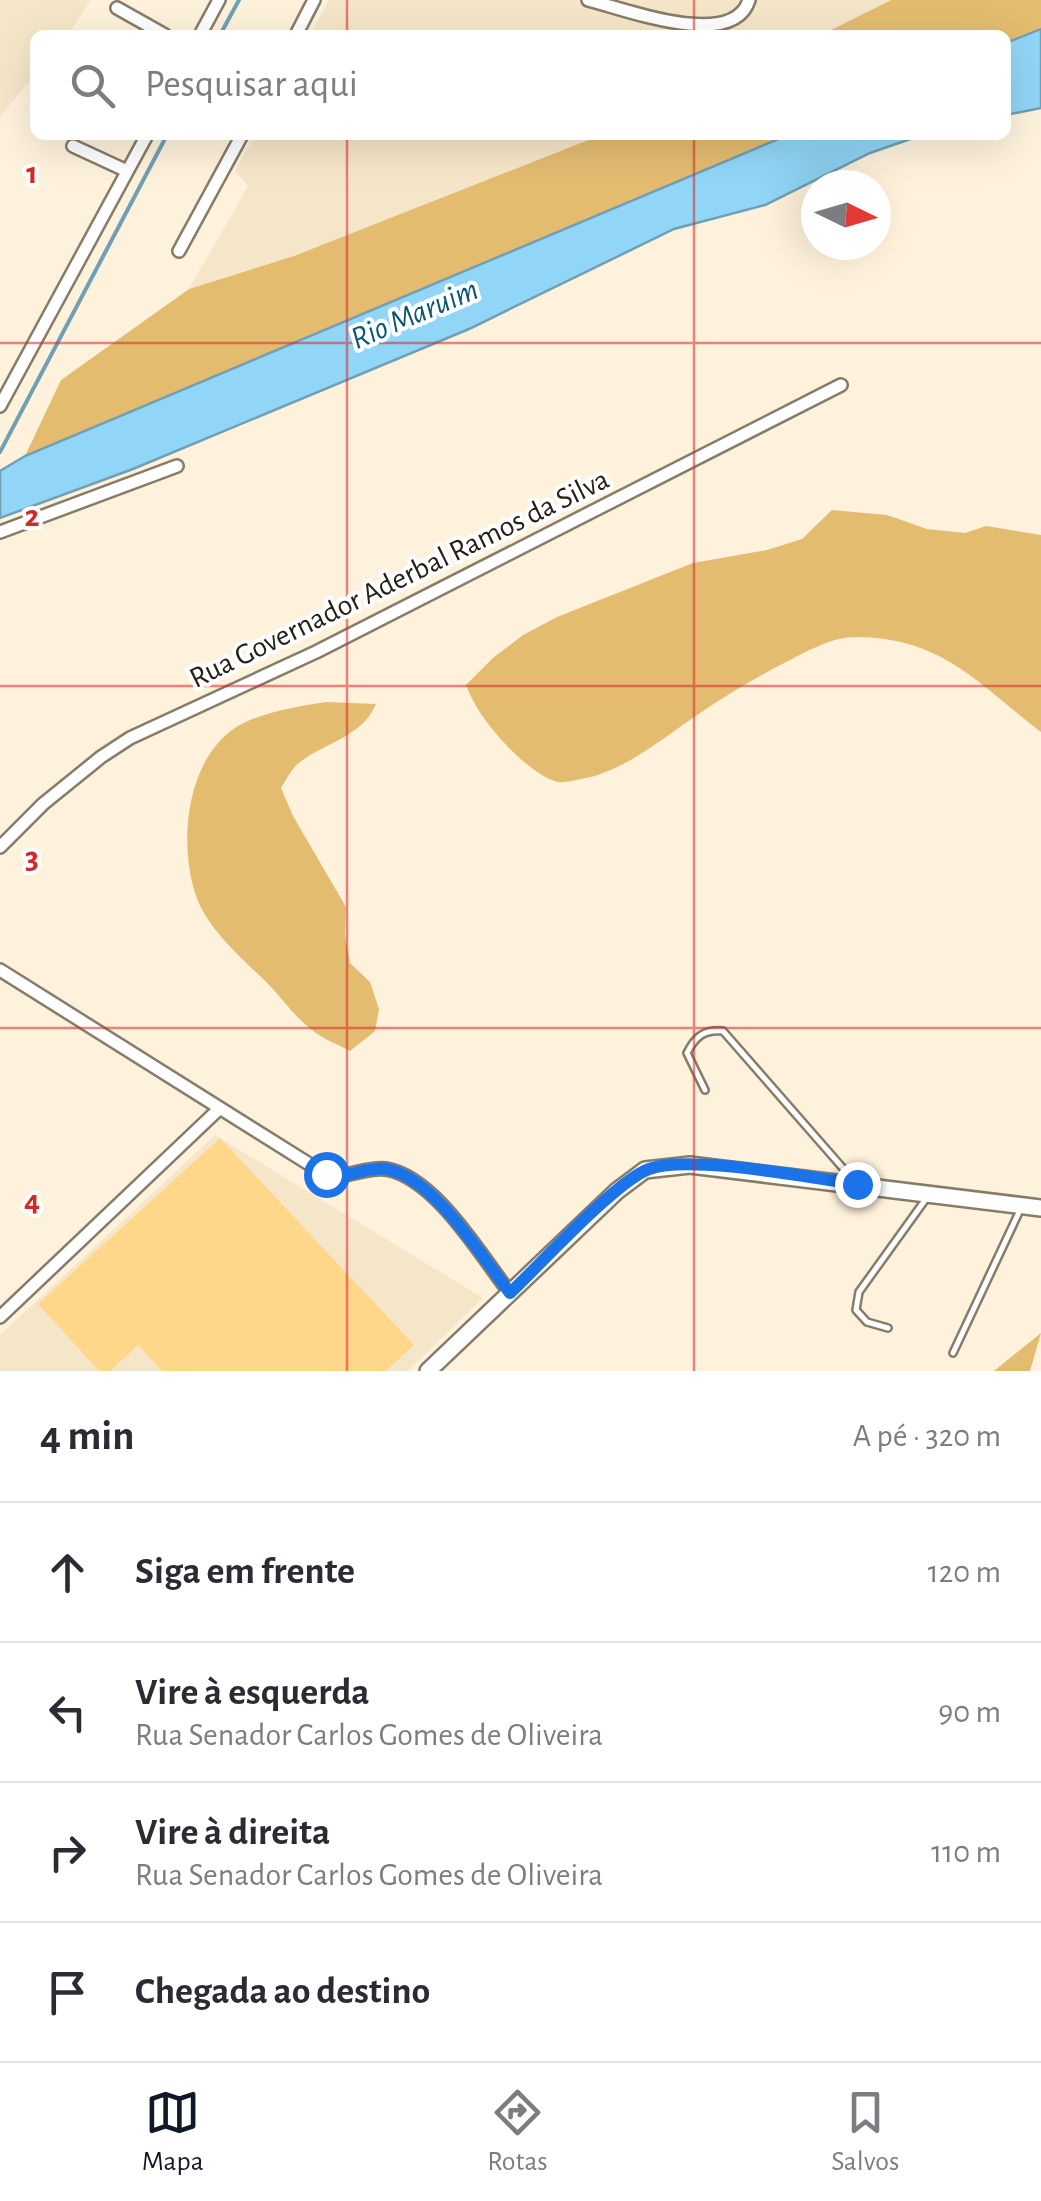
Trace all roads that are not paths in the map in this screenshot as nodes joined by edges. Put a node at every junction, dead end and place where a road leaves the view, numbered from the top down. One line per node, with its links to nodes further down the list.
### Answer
1 (219, 0): 7 (street)
2 (314, 0): 8 (street)
3 (588, 0): 4 (street)
4 (749, 0)
5 (117, 8): 6 (street)
6 (156, 30)
7 (203, 30)
8 (299, 30)
9 (143, 140): 12 (street)
10 (239, 140): 13 (street)
11 (73, 146): 12 (street)
12 (127, 172): 14 (street)
13 (180, 251)
14 (6, 383): 16 (street)
15 (840, 385): 19 (street, Rua Governador Aderbal Ramos da Silva)
16 (0, 406)
17 (177, 466): 18 (street)
18 (0, 532)
19 (0, 846)
20 (0, 970): 22 (street)
21 (705, 1090): 23 (lane)
22 (218, 1109): 27 (street); 28 (street)
23 (857, 1184): 24 (main road); 27 (main road)
24 (930, 1194): 25 (main road); 29 (lane)
25 (1022, 1206): 26 (main road); 30 (lane)
26 (1041, 1208)
27 (510, 1293): 31 (main road)
28 (0, 1316)
29 (888, 1328)
30 (952, 1353)
31 (428, 1371)

